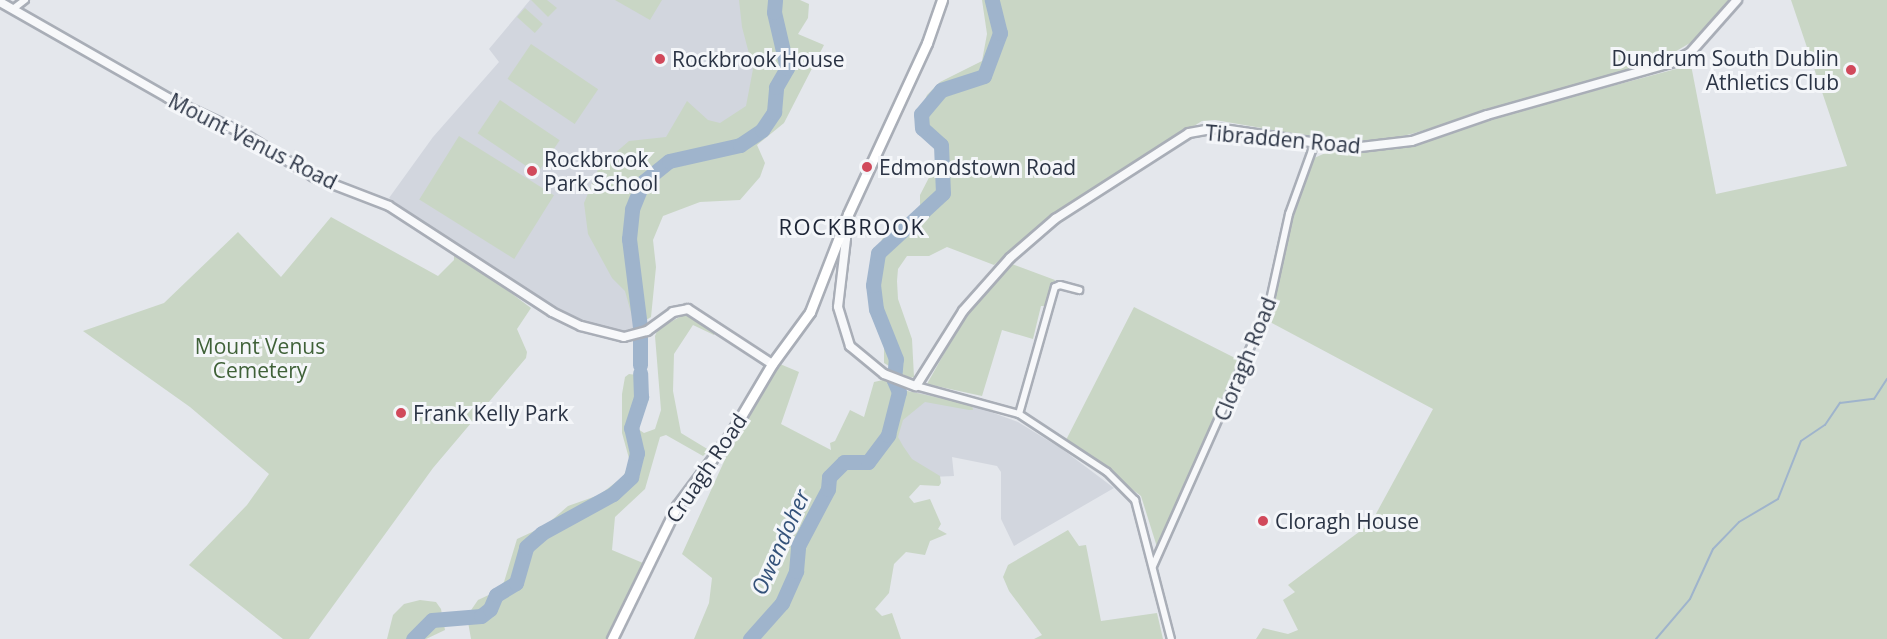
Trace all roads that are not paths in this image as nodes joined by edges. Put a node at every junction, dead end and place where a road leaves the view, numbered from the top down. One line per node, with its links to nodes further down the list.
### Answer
1 (25, 0): 5 (street)
2 (942, 0): 7 (main road)
3 (1737, 0): 6 (street, Tibradden Road)
4 (0, 2): 5 (street, Mount Venus Road)
5 (13, 9): 9 (street, Mount Venus Road)
6 (1314, 145): 10 (street, Tibradden Road); 12 (street, Cloragh Road)
7 (841, 231): 9 (main road); 10 (street)
8 (1079, 290): 11 (street)
9 (772, 364): 13 (main road, Cruagh Road)
10 (916, 386): 11 (street)
11 (1019, 414): 12 (street)
12 (1153, 566): 14 (street)
13 (612, 639)
14 (1171, 639)

